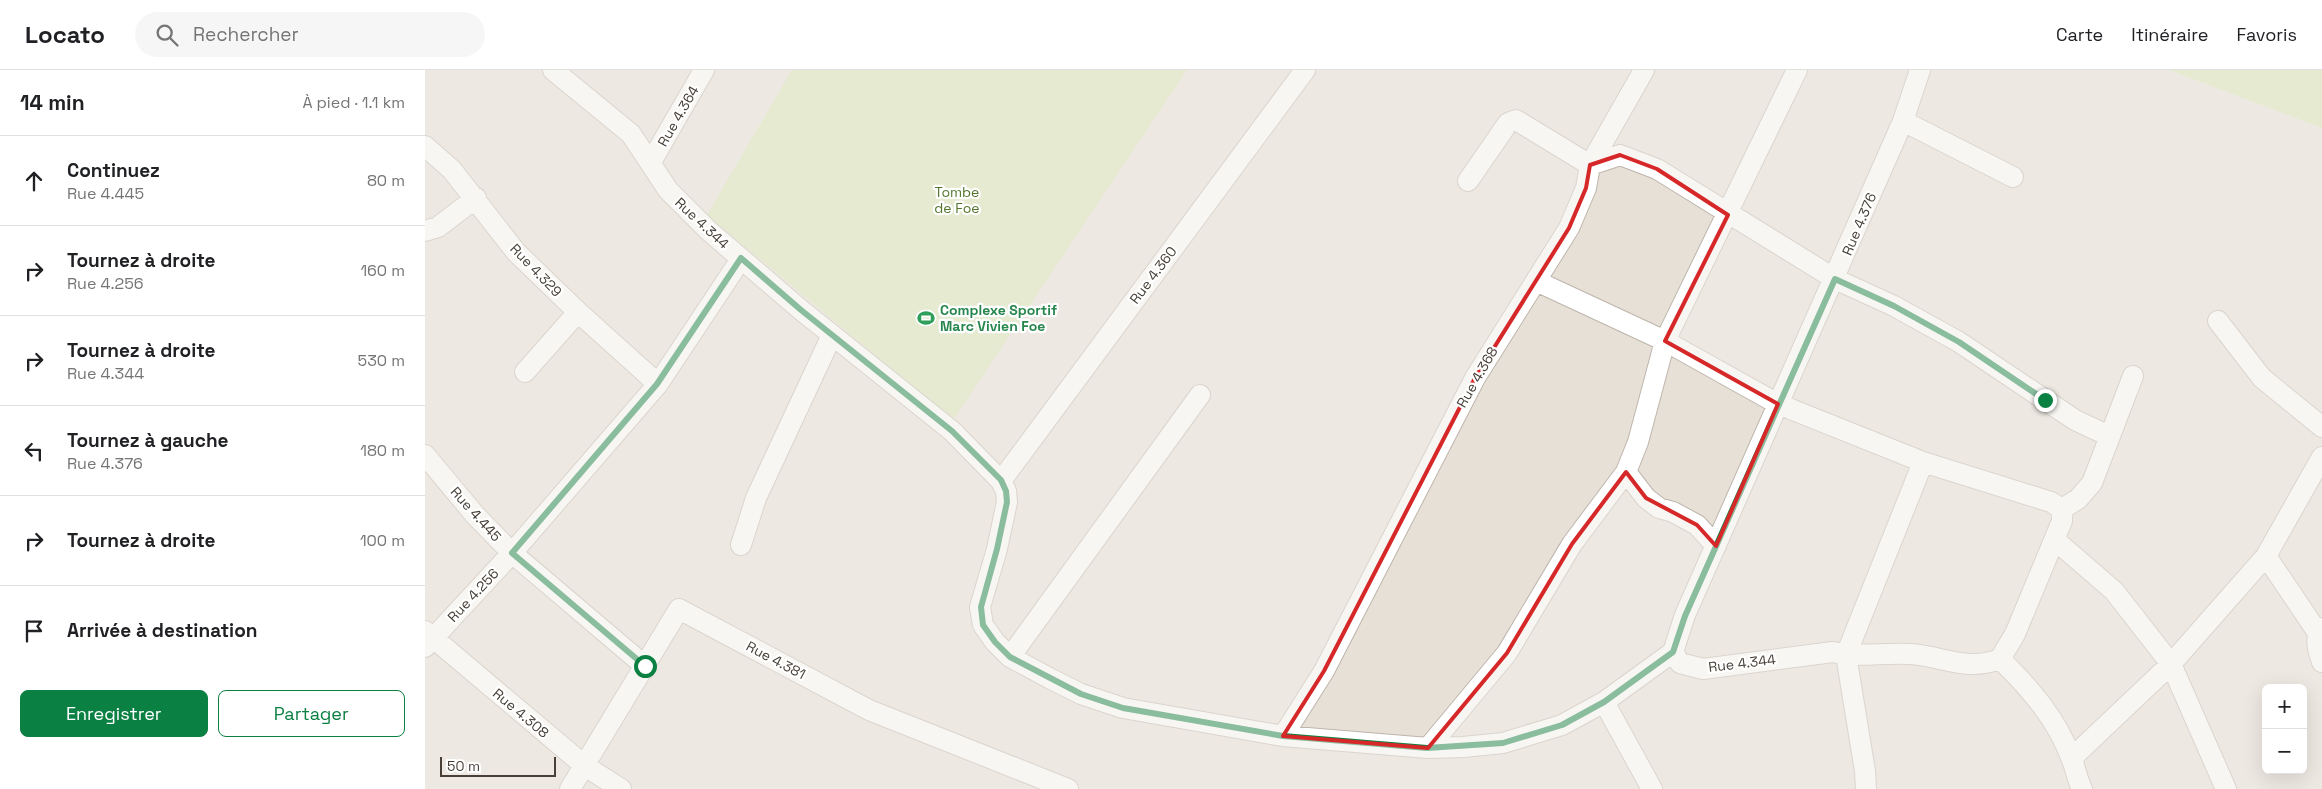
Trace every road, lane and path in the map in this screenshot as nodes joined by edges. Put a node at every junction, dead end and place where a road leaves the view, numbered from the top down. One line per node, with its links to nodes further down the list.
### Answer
1 (553, 70): 9 (street, Rue 4.344)
2 (704, 70): 9 (street, Rue 4.364)
3 (1305, 70): 34 (street, Rue 4.360)
4 (1644, 70): 10 (street, Rue 4.368)
5 (1797, 70): 14 (street)
6 (1920, 70): 7 (street, Rue 4.376)
7 (1903, 122): 11 (street); 17 (street, Rue 4.376)
8 (425, 146): 13 (street, Rue 4.329)
9 (651, 162): 16 (street, Rue 4.344)
10 (1590, 165): 12 (street); 14 (street); 18 (street, Rue 4.368)
11 (2013, 177)
12 (1468, 181)
13 (476, 198): 15 (street); 19 (street, Rue 4.329)
14 (1728, 215): 17 (street); 22 (street)
15 (425, 231)
16 (741, 258): 21 (street, Rue 4.344); 25 (street, Rue 4.256)
17 (1835, 279): 27 (street, Rue 4.376); 29 (street)
18 (1536, 281): 22 (street); 51 (street, Rue 4.368)
19 (578, 312): 23 (street); 25 (street, Rue 4.329)
20 (2218, 321): 28 (street)
21 (832, 334): 34 (street, Rue 4.344); 37 (street)
22 (1665, 341): 27 (street); 33 (street)
23 (525, 372)
24 (2133, 376): 29 (street)
25 (657, 384): 39 (street, Rue 4.256)
26 (1200, 395): 45 (street)
27 (1778, 404): 32 (street); 38 (street, Rue 4.376)
28 (2322, 427)
29 (2109, 436): 35 (street)
30 (425, 455): 39 (street, Rue 4.445)
31 (2322, 457): 40 (street)
32 (1923, 462): 35 (street); 44 (street)
33 (1626, 472): 38 (street); 52 (street)
34 (1001, 480): 45 (street)
35 (2062, 509): 36 (street)
36 (2055, 540): 46 (street); 48 (street)
37 (741, 545)
38 (1716, 546): 43 (street, Rue 4.376)
39 (512, 553): 42 (street, Rue 4.256); 49 (street, Rue 4.445)
40 (2266, 556): 41 (street); 48 (street)
41 (2320, 630): 47 (street)
42 (427, 638): 54 (street, Rue 4.308)
43 (1673, 652): 44 (street, Rue 4.344); 50 (street)
44 (1846, 655): 46 (street, Rue 4.344); 59 (street)
45 (1010, 657): 51 (street)
46 (2000, 658): 53 (street)
47 (2322, 662)
48 (2171, 664): 53 (street); 61 (street)
49 (645, 666): 54 (street, Rue 4.381); 57 (street, Rue 4.381)
50 (1604, 702): 52 (street); 58 (street)
51 (1283, 736): 52 (street)
52 (1427, 748)
53 (2073, 761): 60 (street)
54 (585, 766): 55 (street, Rue 4.381); 56 (street, Rue 4.308)
55 (569, 789)
56 (621, 789)
57 (1069, 789)
58 (1652, 789)
59 (1866, 789)
60 (2082, 789)
61 (2226, 789)

